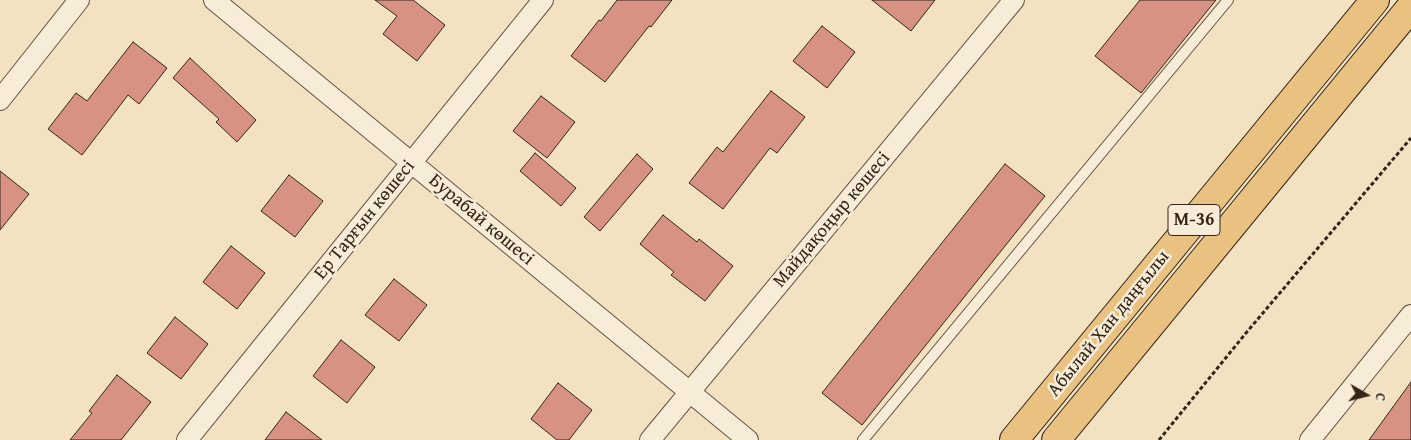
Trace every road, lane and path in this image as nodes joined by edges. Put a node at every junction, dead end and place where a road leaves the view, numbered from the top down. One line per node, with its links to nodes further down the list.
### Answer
1 (80, 0): 8 (street)
2 (214, 0): 10 (street, Бурабай көшесі)
3 (543, 0): 10 (street, Ер Тарғын көшесі)
4 (1014, 0): 12 (street, Майдақоңыр көшесі)
5 (1228, 0): 16 (lane)
6 (1375, 0): 17 (main road, Абылай Хан даңғылы / M-36)
7 (1411, 7): 18 (main road, Абылай Хан даңғылы / M-36)
8 (0, 100)
9 (1411, 138): 19 (path)
10 (411, 162): 12 (street, Бурабай көшесі); 13 (street, Ер Тарғын көшесі)
11 (1411, 315): 20 (street)
12 (689, 391): 14 (street, Майдақоңыр көшесі); 15 (street, Бурабай көшесі)
13 (187, 440)
14 (650, 440)
15 (748, 440)
16 (864, 440)
17 (1014, 440)
18 (1056, 440)
19 (1159, 440)
20 (1310, 440)

